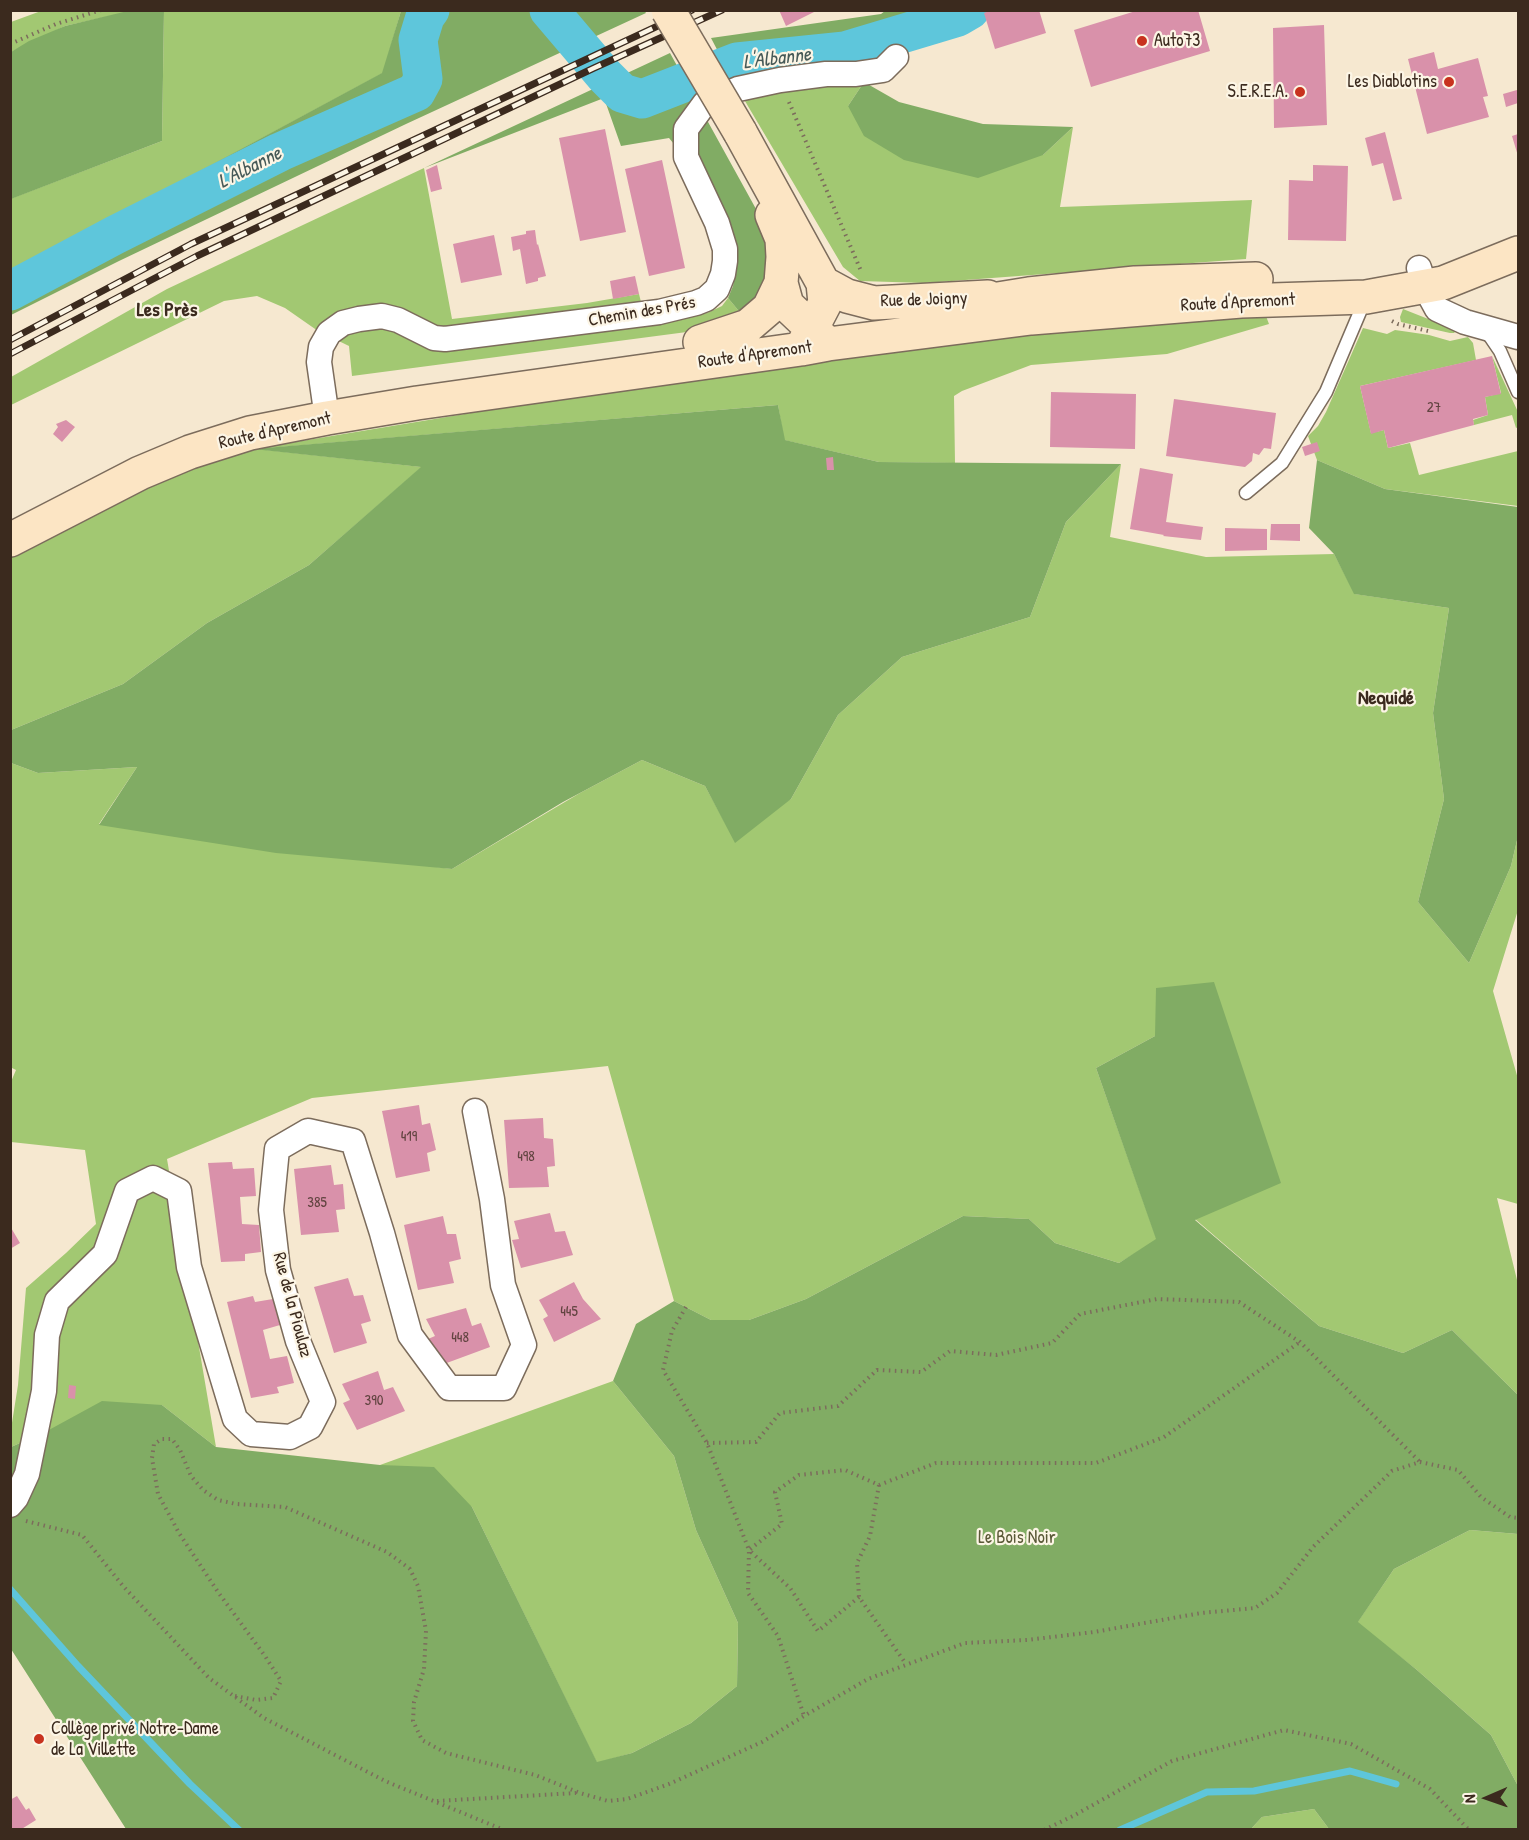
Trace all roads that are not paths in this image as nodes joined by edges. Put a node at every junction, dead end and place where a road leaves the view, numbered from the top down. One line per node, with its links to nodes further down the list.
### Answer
1 (668, 10): 3 (main road, bridge)
2 (896, 57): 16 (street, Chemin des Prés)
3 (740, 132): 7 (main road); 8 (main road)
4 (1518, 236): 6 (main road, Route d'Apremont)
5 (1518, 253): 6 (main road, Route d'Apremont)
6 (1422, 278): 9 (main road, Route d'Apremont); 10 (main road, Route d'Apremont); 11 (street)
7 (782, 283): 13 (main road); 14 (main road)
8 (823, 283): 9 (main road, Rue de Joigny); 13 (main road)
9 (1029, 294): 13 (main road, Route d'Apremont)
10 (1366, 297): 13 (main road, Route d'Apremont); 17 (lane)
11 (1484, 328): 12 (street); 15 (lane)
12 (1518, 337)
13 (813, 340): 14 (main road, Route d'Apremont); 16 (main road, Route d'Apremont)
14 (700, 342): 16 (main road, Route d'Apremont)
15 (1518, 392)
16 (325, 407): 18 (main road, Route d'Apremont); 19 (main road, Route d'Apremont)
17 (1246, 493)
18 (10, 521)
19 (10, 540)
20 (475, 1111): 21 (street, Rue de la Pioulaz)
21 (16, 1513)

